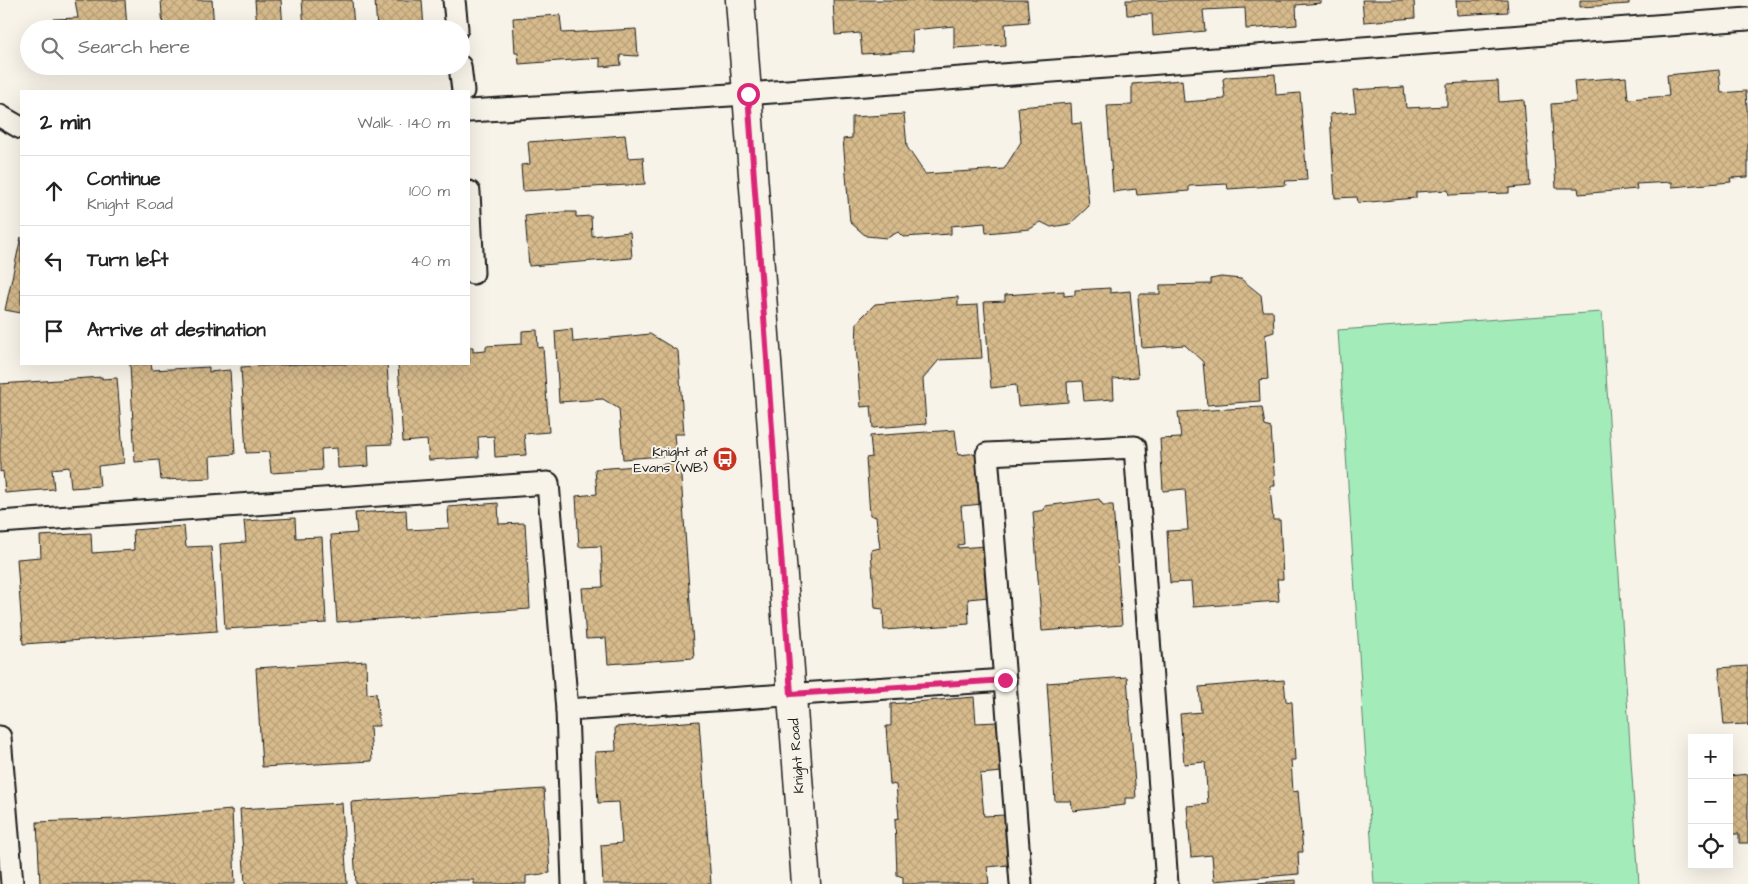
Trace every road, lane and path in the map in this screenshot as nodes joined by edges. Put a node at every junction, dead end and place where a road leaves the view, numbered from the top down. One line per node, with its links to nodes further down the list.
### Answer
1 (454, 0): 4 (lane)
2 (740, 0): 7 (street, Knight Road)
3 (1748, 19): 7 (lane)
4 (456, 20)
5 (461, 75): 6 (lane)
6 (463, 90)
7 (748, 94): 8 (lane); 15 (street, Knight Road)
8 (470, 111)
9 (0, 116): 10 (lane)
10 (20, 127)
11 (470, 212): 12 (lane)
12 (473, 273)
13 (0, 522): 16 (lane)
14 (1005, 680): 15 (lane); 21 (lane); 22 (lane)
15 (791, 694): 16 (lane); 20 (street, Knight Road)
16 (567, 710): 19 (lane)
17 (0, 737): 18 (lane)
18 (12, 884)
19 (573, 884)
20 (806, 884)
21 (1021, 884)
22 (1167, 884)

